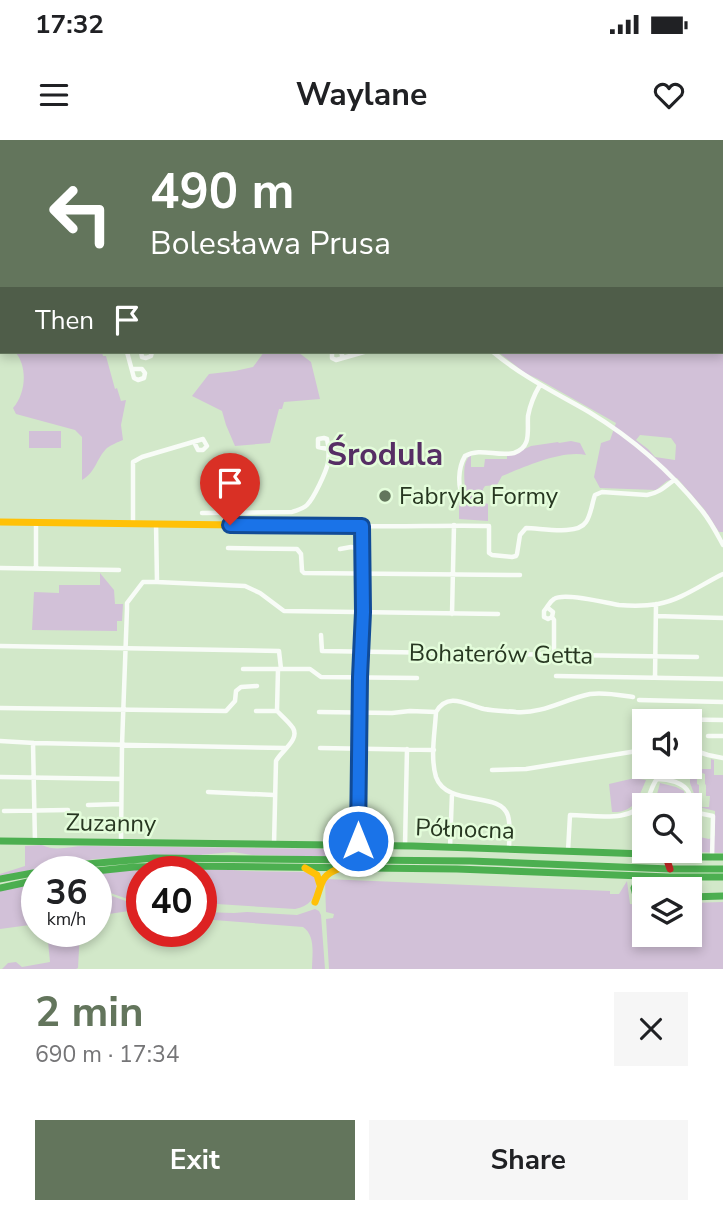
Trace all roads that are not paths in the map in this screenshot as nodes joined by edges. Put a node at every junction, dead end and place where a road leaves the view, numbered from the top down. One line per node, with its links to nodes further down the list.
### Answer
1 (128, 354): 10 (street)
2 (141, 354): 8 (street)
3 (151, 354): 8 (street)
4 (332, 354): 9 (street)
5 (342, 354): 9 (street)
6 (357, 354): 9 (street)
7 (496, 354): 12 (street)
8 (144, 358): 11 (street)
9 (344, 358)
10 (132, 369): 11 (street); 11 (street)
11 (142, 369)
12 (540, 385): 15 (street); 16 (street)
13 (194, 442): 20 (street)
14 (328, 449): 17 (street)
15 (674, 480): 22 (street); 24 (street)
16 (464, 499)
17 (202, 513)
18 (0, 522): 19 (main road)
19 (36, 522): 20 (main road); 29 (street)
20 (133, 523): 21 (main road)
21 (156, 523): 23 (main road); 35 (street)
22 (454, 525): 23 (street); 32 (street)
23 (362, 526): 27 (main road)
24 (723, 545)
25 (228, 548): 31 (street)
26 (340, 548): 27 (street)
27 (361, 549): 31 (main road)
28 (0, 568): 29 (street)
29 (36, 568): 30 (street)
30 (119, 570)
31 (362, 573): 32 (street); 37 (main road)
32 (453, 574): 34 (street); 38 (street)
33 (723, 574): 36 (street)
34 (520, 575)
35 (157, 582): 37 (street); 44 (street)
36 (656, 604): 40 (street); 46 (street)
37 (363, 612): 38 (street); 45 (main road)
38 (452, 614): 39 (street)
39 (498, 614)
40 (656, 616): 41 (street); 47 (street)
41 (723, 618)
42 (321, 635): 45 (street, Bohaterów Getta)
43 (0, 646): 44 (street)
44 (125, 649): 50 (street); 61 (street)
45 (361, 652): 46 (street, Bohaterów Getta); 52 (main road)
46 (554, 656): 47 (street, Bohaterów Getta)
47 (656, 657): 48 (street, Bohaterów Getta); 54 (street)
48 (697, 657)
49 (243, 669): 50 (street)
50 (279, 669): 52 (street); 63 (street)
51 (556, 676): 54 (street)
52 (360, 677): 53 (street); 66 (main road)
53 (417, 678)
54 (655, 678): 55 (street)
55 (723, 679)
56 (257, 686): 61 (street)
57 (633, 697): 65 (street)
58 (639, 701): 59 (street)
59 (723, 702)
60 (0, 708): 61 (street)
61 (123, 709): 73 (street)
62 (256, 711): 63 (street)
63 (277, 711): 74 (street)
64 (319, 712): 66 (street)
65 (436, 712): 66 (street); 78 (street)
66 (360, 713): 76 (main road)
67 (702, 720): 68 (street)
68 (723, 720)
69 (708, 736): 70 (street)
70 (723, 736)
71 (0, 741): 72 (street)
72 (33, 743): 73 (street); 84 (street)
73 (122, 745): 74 (street); 85 (street)
74 (285, 748): 88 (street)
75 (320, 748): 76 (street)
76 (359, 749): 77 (street); 99 (main road)
77 (407, 749): 78 (street); 100 (street)
78 (434, 750): 87 (street)
79 (632, 751): 82 (street)
80 (702, 753): 81 (street)
81 (723, 758)
82 (492, 770)
83 (0, 777): 84 (street)
84 (34, 778): 85 (street); 91 (street)
85 (121, 779): 90 (street)
86 (208, 792): 88 (street)
87 (452, 793): 101 (street); 102 (street)
88 (274, 795): 98 (street)
89 (88, 804): 90 (street)
90 (121, 804): 96 (street)
91 (34, 810): 92 (street); 93 (street); 95 (street)
92 (68, 810)
93 (4, 811)
94 (0, 841): 95 (main road, Zuzanny)
95 (35, 842): 96 (main road, Zuzanny)
96 (121, 843): 97 (main road, Zuzanny)
97 (221, 844): 98 (main road, Północna)
98 (274, 845): 99 (main road, Północna)
99 (362, 846): 100 (main road, Północna); 108 (main road); 109 (main road)
100 (405, 846): 101 (main road, Północna)
101 (450, 848): 102 (main road, Północna)
102 (509, 849): 103 (main road, Północna)
103 (568, 851): 104 (main road, Północna); 106 (street)
104 (632, 853)
105 (702, 857): 106 (main road)
106 (712, 858): 107 (main road)
107 (723, 858)
108 (357, 859): 109 (main road); 119 (main road)
109 (379, 860): 113 (main road)
110 (668, 863): 113 (main road)
111 (301, 867): 112 (main road); 115 (main road); 121 (main road)
112 (342, 867): 116 (main road); 121 (main road)
113 (670, 869): 114 (main road)
114 (723, 869)
115 (112, 870)
116 (656, 876): 117 (main road); 118 (main road)
117 (652, 877)
118 (723, 877)
119 (0, 879)
120 (21, 883): 122 (main road)
121 (320, 885): 125 (main road)
122 (0, 888)
123 (723, 896): 124 (main road)
124 (702, 897)
125 (315, 902)

